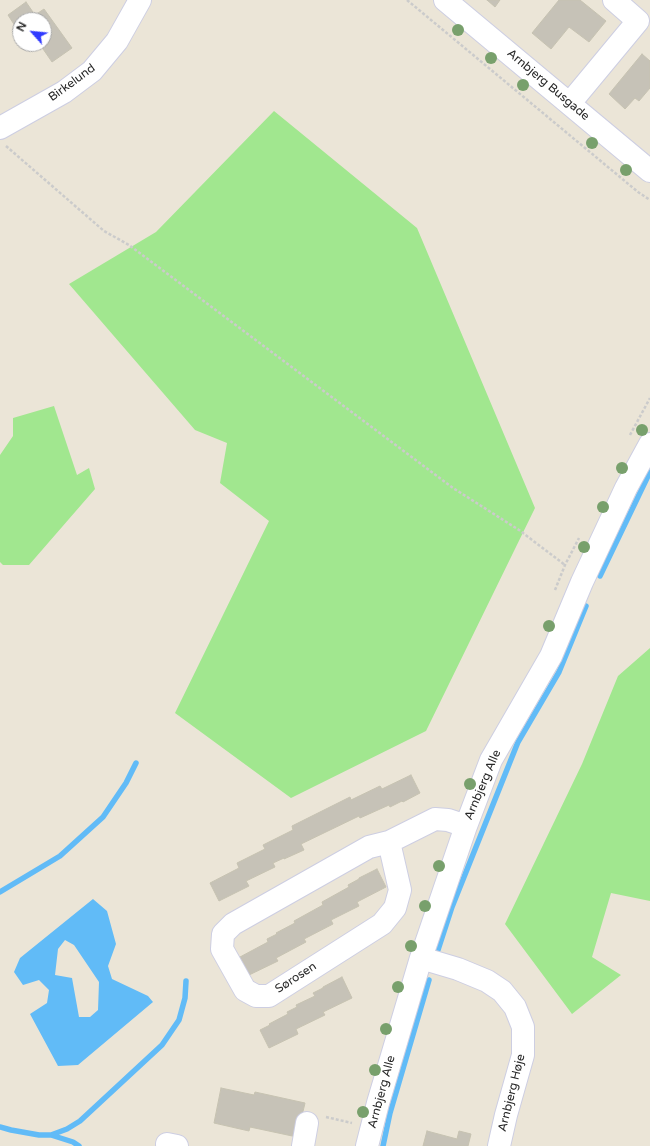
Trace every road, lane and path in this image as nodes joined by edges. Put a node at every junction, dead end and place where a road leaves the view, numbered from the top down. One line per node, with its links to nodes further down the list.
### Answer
1 (140, 0): 7 (street, Birkelund)
2 (407, 0): 9 (path)
3 (445, 0): 6 (street, Arnbjerg Busgade)
4 (614, 0): 5 (street)
5 (644, 25): 6 (street)
6 (570, 103): 8 (street, Arnbjerg Busgade)
7 (2, 136): 11 (path)
8 (650, 171)
9 (650, 200)
10 (650, 444): 11 (street, Arnbjerg Alle)
11 (582, 582): 12 (street, Arnbjerg Alle)
12 (466, 826): 13 (street, Sørosen); 14 (street, Arnbjerg Alle)
13 (389, 842): 13 (street, Sørosen)
14 (421, 958): 19 (street, Arnbjerg Alle); 20 (street, Arnbjerg Høje)
15 (345, 1121): 17 (path)
16 (307, 1123): 18 (street)
17 (353, 1123)
18 (303, 1146)
19 (368, 1146)
20 (499, 1146)

